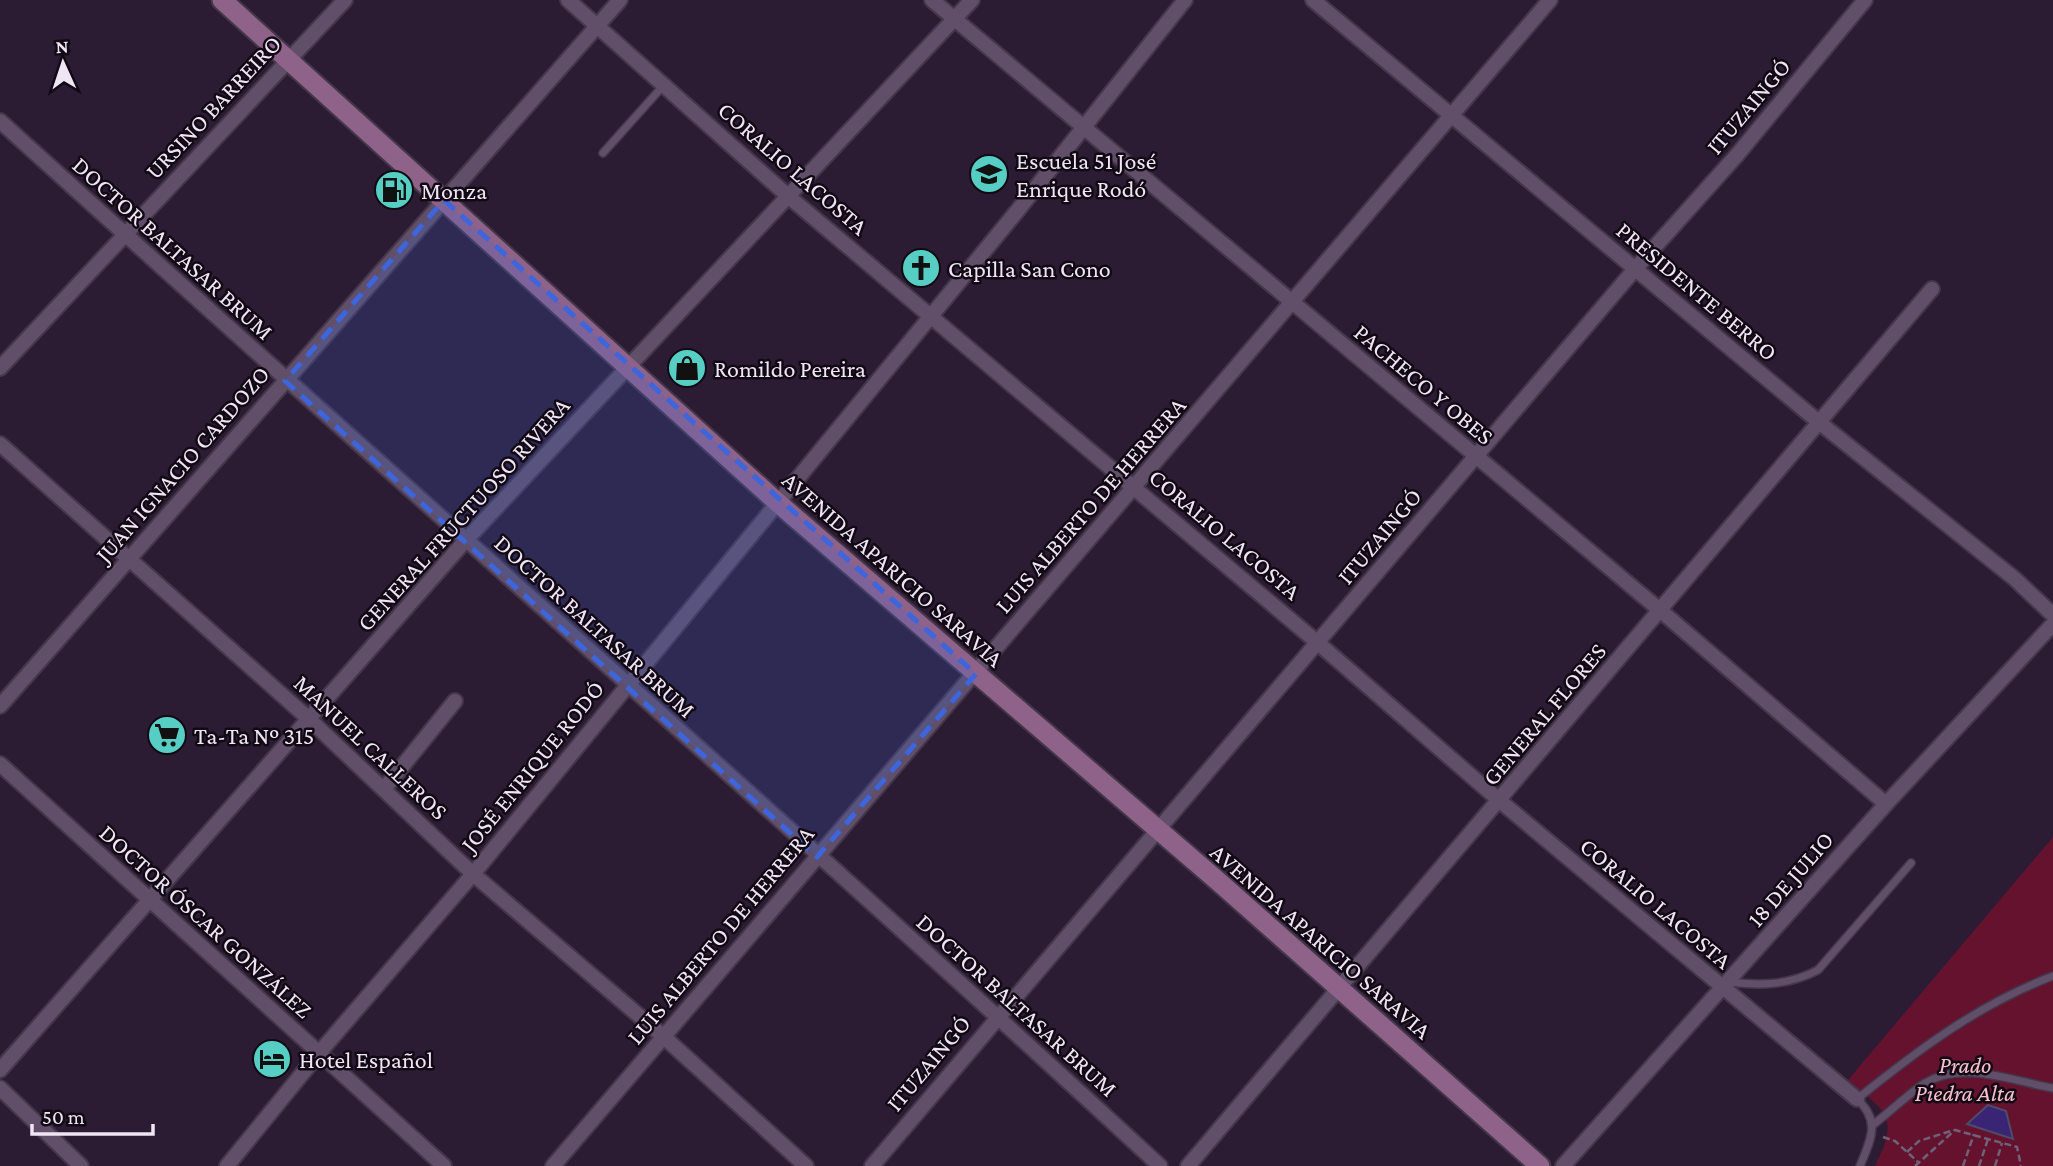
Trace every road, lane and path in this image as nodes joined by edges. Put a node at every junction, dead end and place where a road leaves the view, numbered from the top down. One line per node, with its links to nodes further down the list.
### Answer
1 (222, 0): 13 (street, AVENIDA APARICIO SARAVIA)
2 (345, 0): 13 (street, URSINO BARREIRO)
3 (568, 0): 12 (street, CORALIO LACOSTA)
4 (620, 0): 12 (street, JUAN IGNACIO CARDOZO)
5 (932, 0): 11 (street, PACHECO Y OBES)
6 (972, 0): 11 (street, GENERAL FRUCTUOSO RIVERA)
7 (1185, 0): 17 (street, JOSÉ ENRIQUE RODÓ)
8 (1313, 0): 15 (street, PRESIDENTE BERRO)
9 (1550, 0): 15 (street, LUIS ALBERTO DE HERRERA)
10 (1865, 0): 22 (street, ITUZAINGÓ)
11 (954, 19): 17 (street, PACHECO Y OBES); 19 (street, GENERAL FRUCTUOSO RIVERA)
12 (597, 26): 14 (street, CORALIO LACOSTA); 20 (street, JUAN IGNACIO CARDOZO)
13 (289, 59): 20 (street, AVENIDA APARICIO SARAVIA); 21 (street, URSINO BARREIRO)
14 (664, 85): 18 (lane); 19 (street, CORALIO LACOSTA)
15 (1452, 115): 22 (street, PRESIDENTE BERRO); 24 (street, LUIS ALBERTO DE HERRERA)
16 (0, 121): 21 (street, DOCTOR BALTASAR BRUM)
17 (1083, 126): 24 (street, PACHECO Y OBES); 25 (street, JOSÉ ENRIQUE RODÓ)
18 (603, 153)
19 (788, 196): 25 (street, CORALIO LACOSTA); 26 (street, GENERAL FRUCTUOSO RIVERA)
20 (444, 200): 26 (street, AVENIDA APARICIO SARAVIA); 28 (street, JUAN IGNACIO CARDOZO)
21 (124, 234): 27 (street, URSINO BARREIRO); 28 (street, DOCTOR BALTASAR BRUM)
22 (1635, 269): 29 (street, PRESIDENTE BERRO); 31 (street, ITUZAINGÓ)
23 (1932, 289): 29 (street, GENERAL FLORES)
24 (1292, 303): 31 (street, PACHECO Y OBES); 32 (street, LUIS ALBERTO DE HERRERA)
25 (930, 317): 32 (street, CORALIO LACOSTA); 33 (street, JOSÉ ENRIQUE RODÓ)
26 (630, 366): 33 (street, AVENIDA APARICIO SARAVIA); 34 (street, GENERAL FRUCTUOSO RIVERA)
27 (0, 368)
28 (285, 381): 34 (street, DOCTOR BALTASAR BRUM); 35 (street, JUAN IGNACIO CARDOZO)
29 (1820, 423): 36 (street, GENERAL FLORES); 37 (street, PRESIDENTE BERRO)
30 (0, 444): 35 (street, MANUEL CALLEROS)
31 (1476, 457): 36 (street, PACHECO Y OBES); 39 (street, ITUZAINGÓ)
32 (1135, 488): 39 (street, CORALIO LACOSTA); 40 (street, LUIS ALBERTO DE HERRERA)
33 (777, 502): 40 (street, AVENIDA APARICIO SARAVIA); 41 (street, JOSÉ ENRIQUE RODÓ)
34 (465, 541): 41 (street, DOCTOR BALTASAR BRUM); 44 (street, GENERAL FRUCTUOSO RIVERA)
35 (129, 559): 43 (street, JUAN IGNACIO CARDOZO); 44 (street, MANUEL CALLEROS)
36 (1661, 611): 47 (street, GENERAL FLORES); 48 (street, PACHECO Y OBES)
37 (2053, 615)
38 (2053, 624): 48 (street, 18 DE JULIO)
39 (1318, 643): 47 (street, CORALIO LACOSTA); 49 (street, ITUZAINGÓ)
40 (976, 674): 49 (street, AVENIDA APARICIO SARAVIA); 50 (street, LUIS ALBERTO DE HERRERA)
41 (627, 684): 50 (street, DOCTOR BALTASAR BRUM); 52 (street, JOSÉ ENRIQUE RODÓ)
42 (455, 701): 46 (street)
43 (0, 706)
44 (309, 719): 46 (street, MANUEL CALLEROS); 53 (street, GENERAL FRUCTUOSO RIVERA)
45 (0, 764): 53 (street, DOCTOR ÓSCAR GONZÁLEZ)
46 (384, 789): 52 (street, MANUEL CALLEROS)
47 (1500, 801): 55 (street, CORALIO LACOSTA); 56 (street, GENERAL FLORES)
48 (1886, 804): 55 (street, 18 DE JULIO)
49 (1158, 831): 56 (street, AVENIDA APARICIO SARAVIA); 57 (street, ITUZAINGÓ)
50 (817, 857): 57 (street, DOCTOR BALTASAR BRUM); 58 (street, LUIS ALBERTO DE HERRERA)
51 (1911, 863): 55 (lane)
52 (473, 874): 58 (street, MANUEL CALLEROS); 59 (street, JOSÉ ENRIQUE RODÓ)
53 (147, 900): 59 (street, DOCTOR ÓSCAR GONZÁLEZ); 60 (street, GENERAL FRUCTUOSO RIVERA)
54 (2053, 976): 63 (lane)
55 (1727, 986): 63 (street, CORALIO LACOSTA); 81 (street, 18 DE JULIO)
56 (1339, 991): 79 (street, GENERAL FLORES); 80 (street, AVENIDA APARICIO SARAVIA)
57 (997, 1016): 77 (street, ITUZAINGÓ); 78 (street, DOCTOR BALTASAR BRUM)
58 (664, 1037): 75 (street, LUIS ALBERTO DE HERRERA); 76 (street, MANUEL CALLEROS)
59 (319, 1054): 73 (street, JOSÉ ENRIQUE RODÓ); 74 (street, DOCTOR ÓSCAR GONZÁLEZ)
60 (0, 1070)
61 (0, 1088): 72 (street)
62 (2053, 1088): 64 (lane)
63 (1857, 1099): 64 (lane)
64 (1874, 1124): 67 (lane)
65 (1955, 1130): 66 (path); 70 (path); 71 (path)
66 (1974, 1134): 68 (path); 84 (path)
67 (1873, 1135): 70 (path); 82 (lane)
68 (1988, 1139): 69 (path); 85 (path)
69 (2002, 1143): 86 (path); 87 (path)
70 (1907, 1152): 71 (path)
71 (1918, 1162): 83 (path)
72 (81, 1166)
73 (228, 1166)
74 (444, 1166)
75 (553, 1166)
76 (806, 1166)
77 (872, 1166)
78 (1160, 1166)
79 (1188, 1166)
80 (1540, 1166)
81 (1563, 1166)
82 (1860, 1166)
83 (1915, 1166)
84 (1963, 1166)
85 (1979, 1166)
86 (1995, 1166)
87 (2021, 1166)

